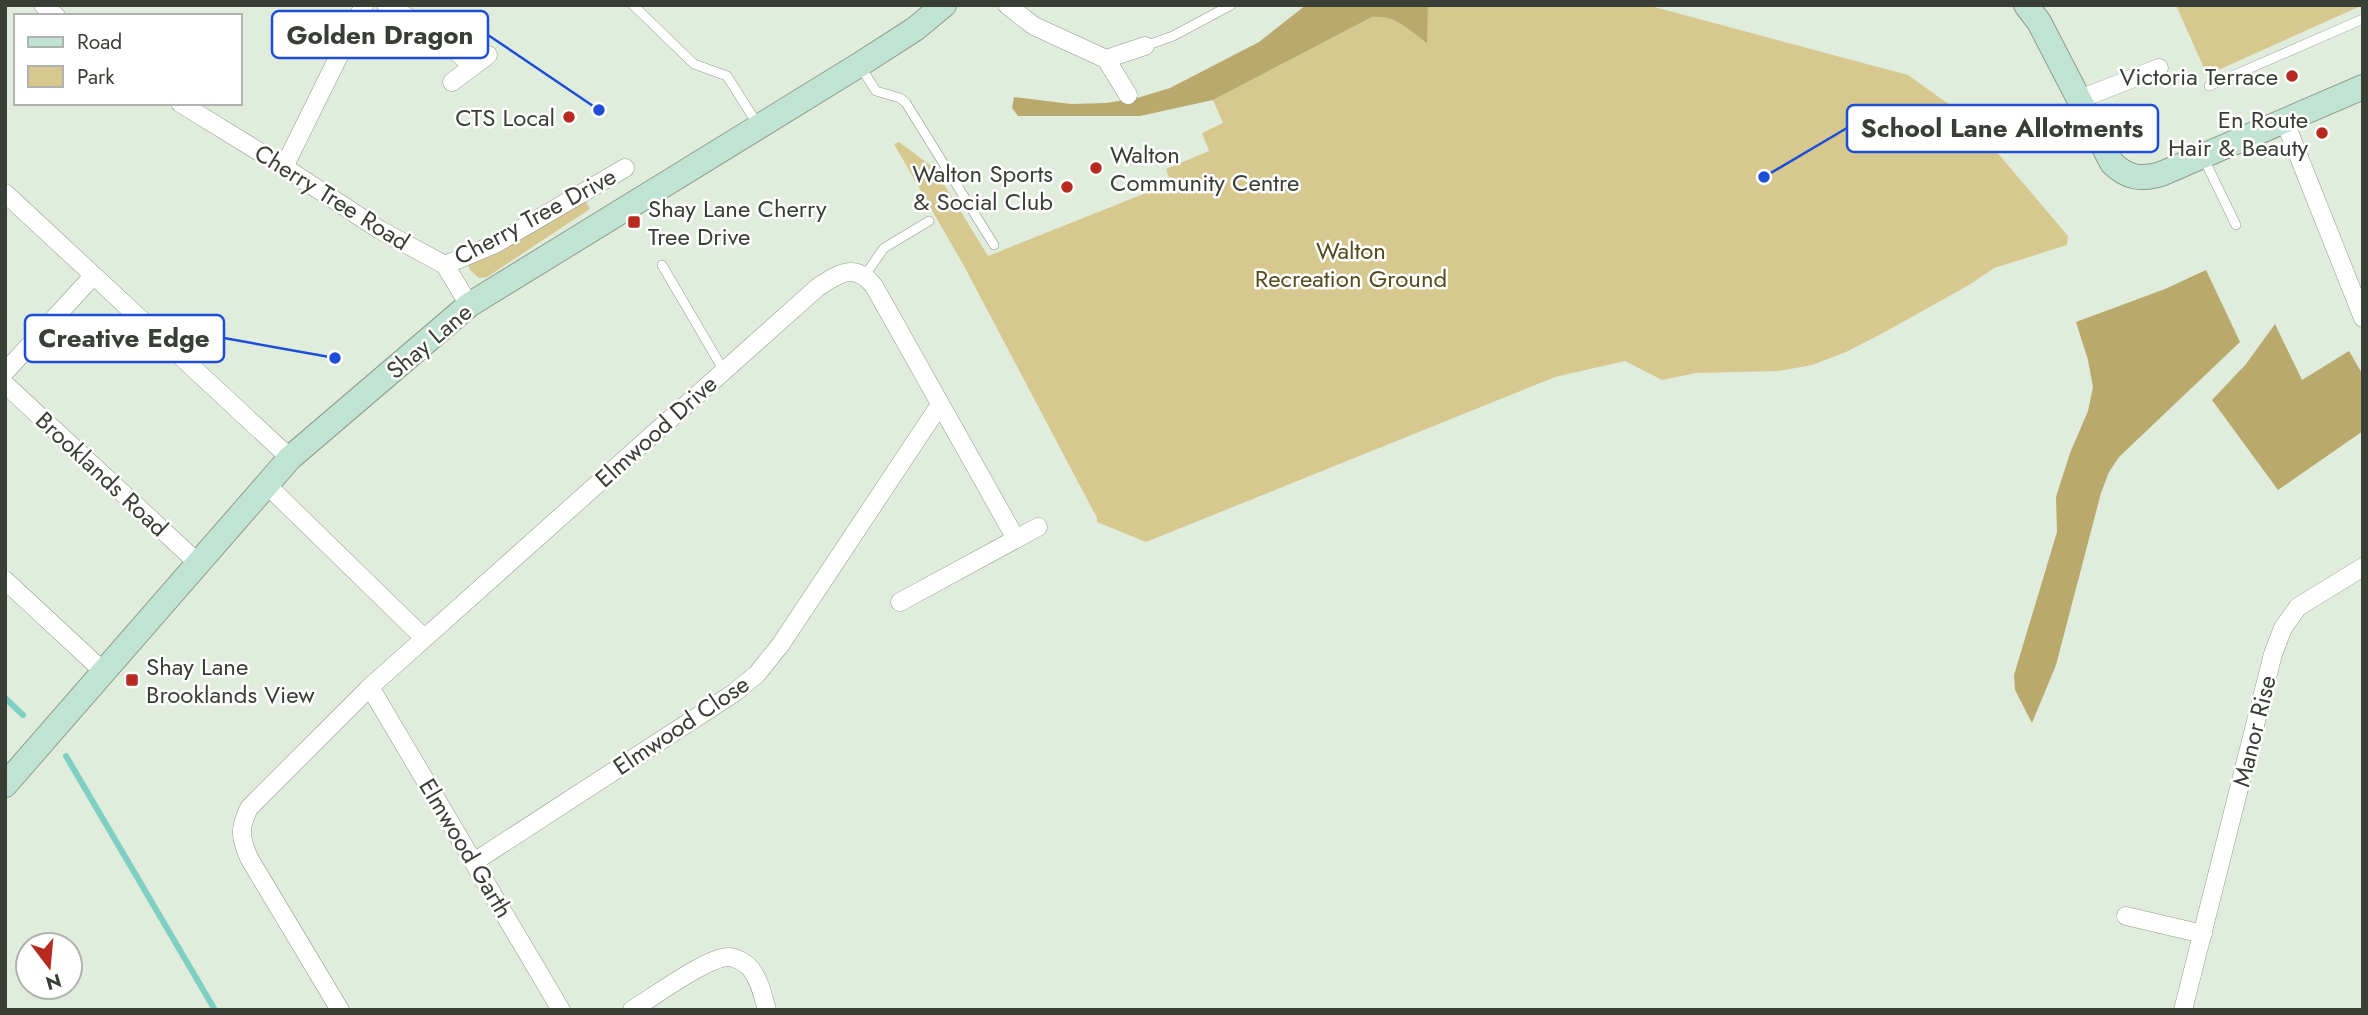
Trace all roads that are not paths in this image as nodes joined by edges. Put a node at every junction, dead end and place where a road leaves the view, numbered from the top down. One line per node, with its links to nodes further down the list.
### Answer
1 (364, 5): 24 (street)
2 (386, 5): 13 (street)
3 (633, 5): 22 (lane)
4 (943, 5): 12 (main road, Shay Lane)
5 (1007, 5): 11 (street)
6 (1231, 5): 9 (lane)
7 (2026, 5): 19 (main road)
8 (2363, 19): 16 (lane)
9 (1145, 46): 11 (street)
10 (488, 55): 13 (street)
11 (1106, 59): 18 (street)
12 (859, 65): 22 (main road, Shay Lane); 29 (lane)
13 (472, 67): 15 (street)
14 (2147, 67): 19 (street)
15 (452, 82)
16 (2208, 86)
17 (2363, 86): 21 (main road)
18 (1128, 95)
19 (2080, 99): 23 (main road)
20 (183, 105): 24 (street, Cherry Tree Road)
21 (2285, 122): 23 (main road); 35 (street)
22 (759, 127): 34 (main road, Shay Lane)
23 (2203, 157): 28 (lane)
24 (284, 167): 30 (street, Cherry Tree Road)
25 (625, 168): 30 (street, Cherry Tree Drive)
26 (5, 193): 33 (street)
27 (929, 221): 32 (lane)
28 (2236, 225)
29 (994, 244)
30 (445, 265): 34 (street)
31 (663, 265): 36 (lane)
32 (865, 275): 36 (street, Elmwood Drive); 39 (street)
33 (93, 276): 37 (street); 40 (street)
34 (469, 305): 40 (main road, Shay Lane)
35 (2363, 318)
36 (724, 371): 48 (street, Elmwood Drive)
37 (5, 372)
38 (5, 384): 44 (street, Brooklands Road)
39 (939, 406): 43 (street); 52 (street, Elmwood Close)
40 (290, 458): 41 (main road, Shay Lane)
41 (266, 484): 44 (main road, Shay Lane); 48 (street)
42 (1038, 527): 43 (street)
43 (1016, 539): 47 (street)
44 (199, 564): 49 (main road, Shay Lane)
45 (2361, 572): 54 (street, Manor Rise)
46 (5, 580): 49 (street)
47 (900, 602)
48 (424, 638): 50 (street, Elmwood Drive)
49 (105, 673): 51 (main road, Shay Lane)
50 (370, 687): 52 (street, Elmwood Garth); 55 (street, Elmwood Drive)
51 (5, 785)
52 (474, 862): 56 (street, Elmwood Garth)
53 (2126, 916): 54 (street)
54 (2203, 934): 59 (street, Manor Rise)
55 (340, 1010)
56 (561, 1010)
57 (632, 1010): 58 (street)
58 (767, 1010)
59 (2183, 1010)

